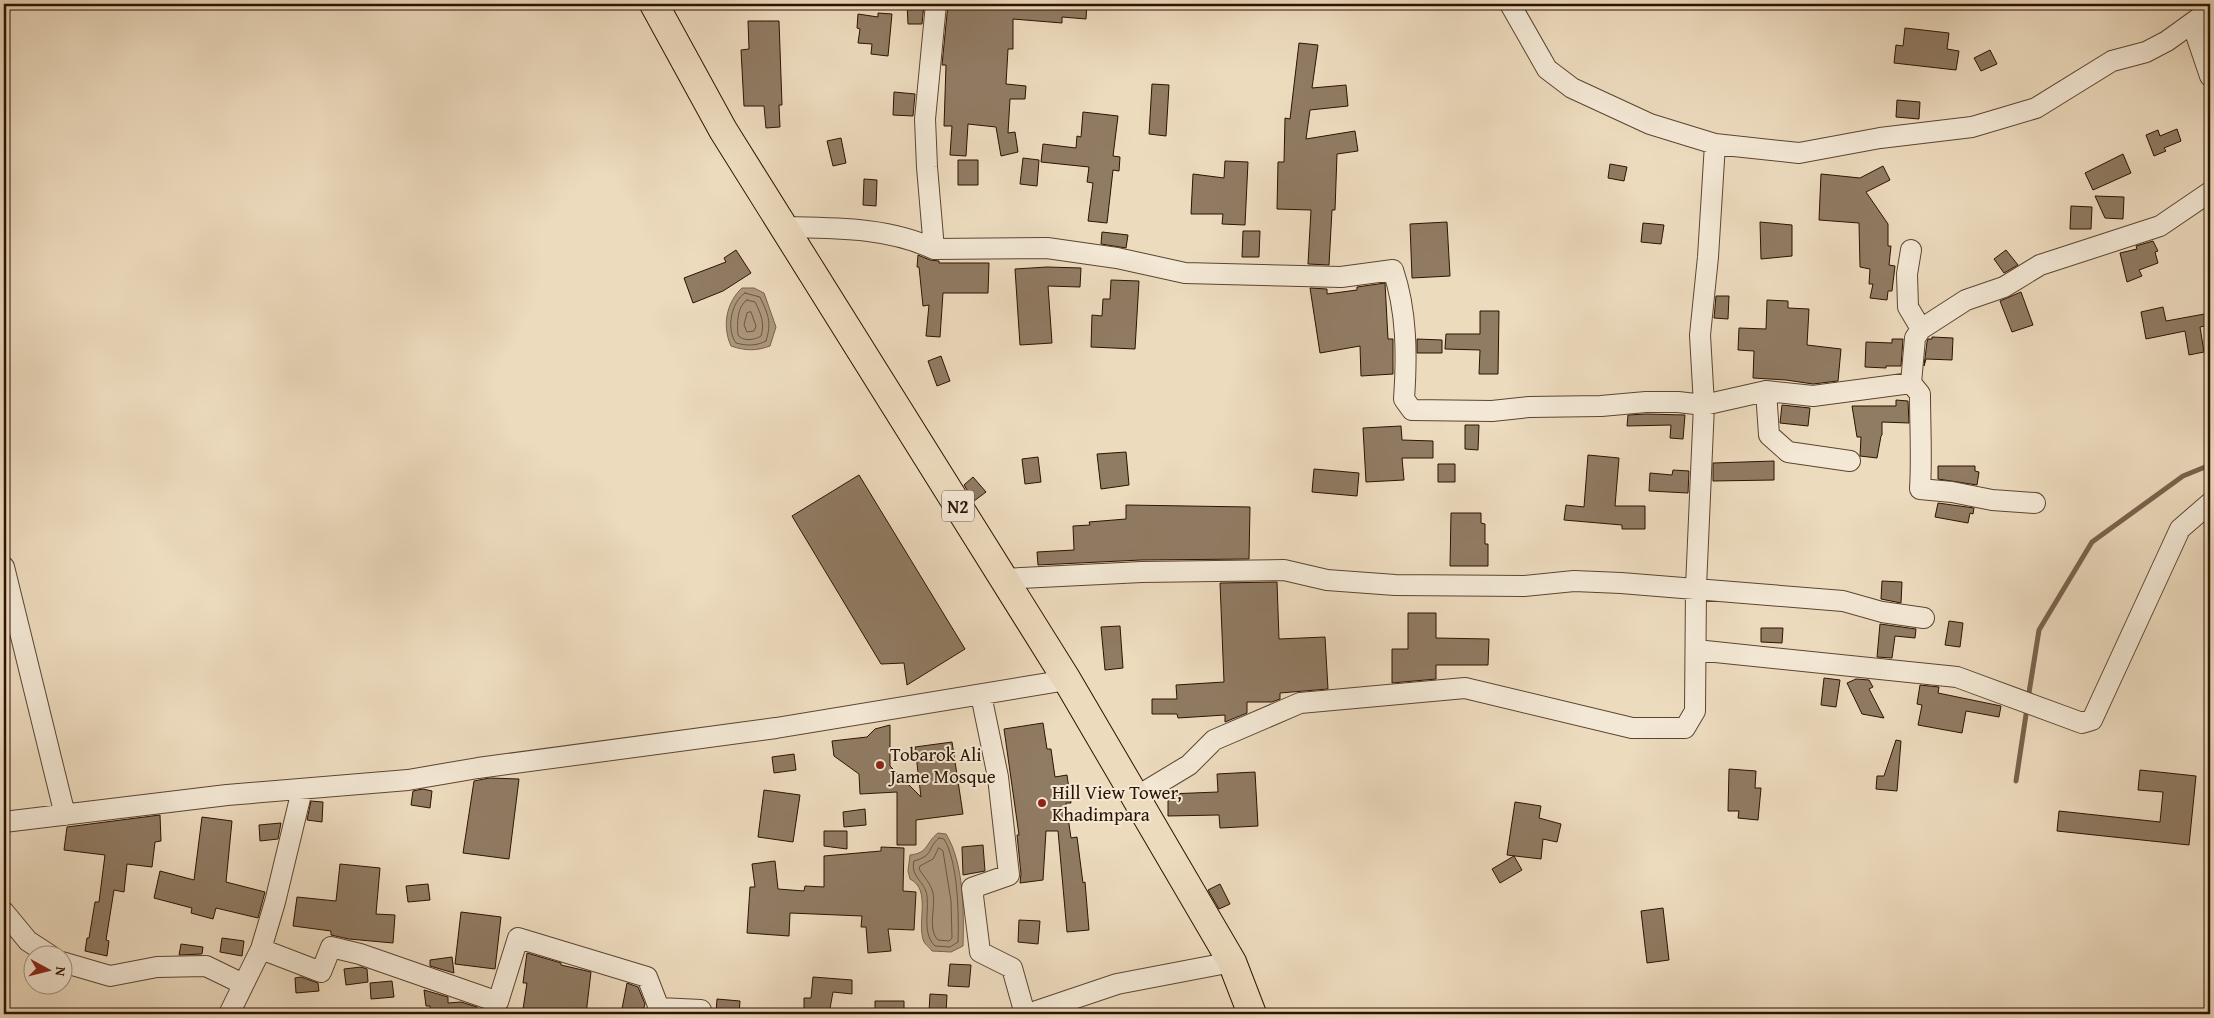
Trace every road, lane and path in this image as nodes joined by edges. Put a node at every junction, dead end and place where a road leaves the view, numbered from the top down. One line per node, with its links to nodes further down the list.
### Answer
1 (654, 4): 9 (highway, N2)
2 (936, 4): 10 (street)
3 (1510, 4): 7 (street)
4 (2210, 10): 5 (street)
5 (2192, 23): 6 (street); 7 (street)
6 (2210, 76)
7 (1715, 144): 15 (street)
8 (2210, 192): 12 (street)
9 (783, 228): 10 (street); 20 (highway, N2)
10 (934, 249): 15 (street)
11 (1911, 250): 12 (street)
12 (1921, 329): 13 (street)
13 (1911, 383): 14 (street); 17 (street)
14 (1766, 391): 15 (street); 16 (street)
15 (1704, 405): 21 (street)
16 (1850, 461)
17 (2035, 503)
18 (2210, 503): 23 (street)
19 (4, 567): 28 (street)
20 (1003, 579): 21 (street); 24 (highway, N2)
21 (1696, 588): 22 (street); 23 (street)
22 (1924, 618)
23 (1696, 650): 27 (street)
24 (1067, 680): 25 (street); 27 (highway, N2)
25 (981, 695): 26 (street); 38 (street)
26 (302, 790): 28 (street); 32 (street)
27 (1136, 797): 33 (highway, N2)
28 (65, 816): 29 (street)
29 (4, 822)
30 (4, 912): 31 (street)
31 (36, 946)
32 (261, 949): 35 (street); 37 (street)
33 (1232, 962): 38 (street); 39 (highway, N2)
34 (72, 965): 35 (street)
35 (243, 984): 36 (street)
36 (229, 1014)
37 (701, 1014)
38 (1026, 1014)
39 (1252, 1014)

